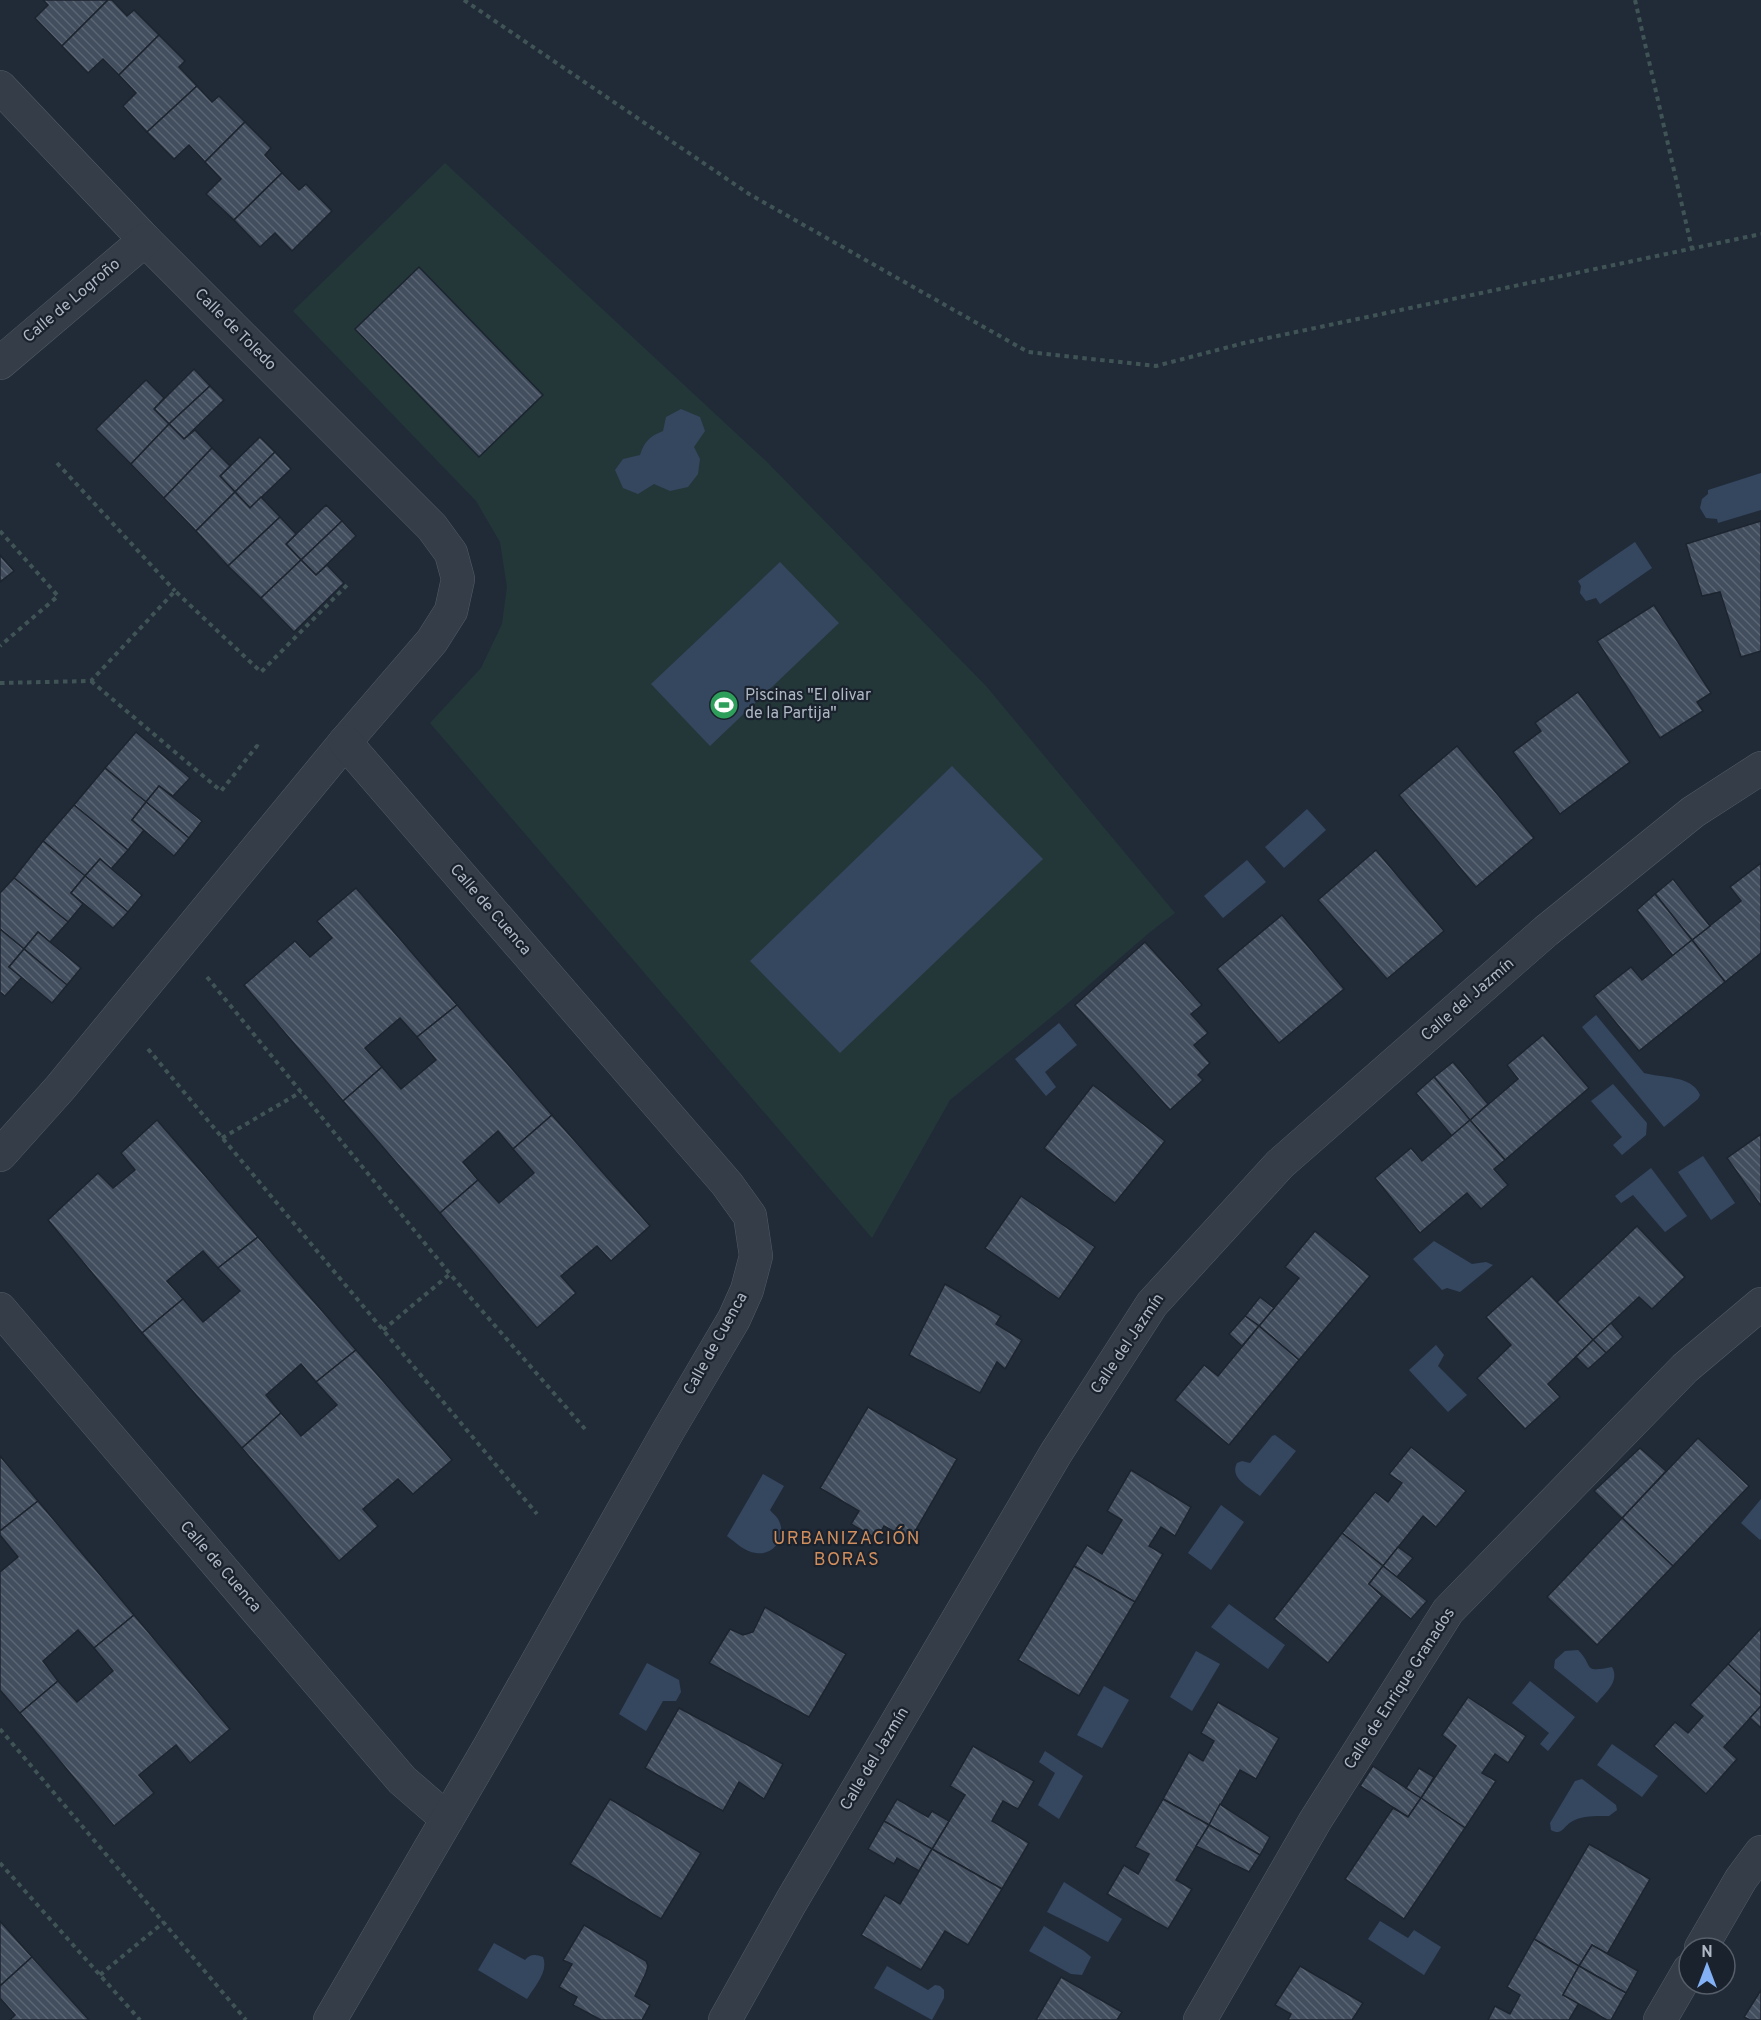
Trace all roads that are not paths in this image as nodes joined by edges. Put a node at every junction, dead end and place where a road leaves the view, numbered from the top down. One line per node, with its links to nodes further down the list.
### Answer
1 (0, 87): 2 (street, Calle de Toledo)
2 (145, 240): 3 (street, Calle de Logroño); 4 (street, Calle de Toledo)
3 (0, 363)
4 (345, 742): 6 (street); 9 (street, Calle de Cuenca)
5 (1761, 768): 14 (street, Calle del Jazmín)
6 (4, 1144)
7 (1761, 1304): 15 (street, Calle de Enrique Granados)
8 (0, 1309): 9 (street, Calle de Cuenca)
9 (447, 1819): 13 (street, Calle de Cuenca)
10 (1761, 1852): 11 (street)
11 (1708, 1936)
12 (1677, 1991): 16 (street)
13 (330, 2020)
14 (724, 2020)
15 (1200, 2020)
16 (1660, 2020)

